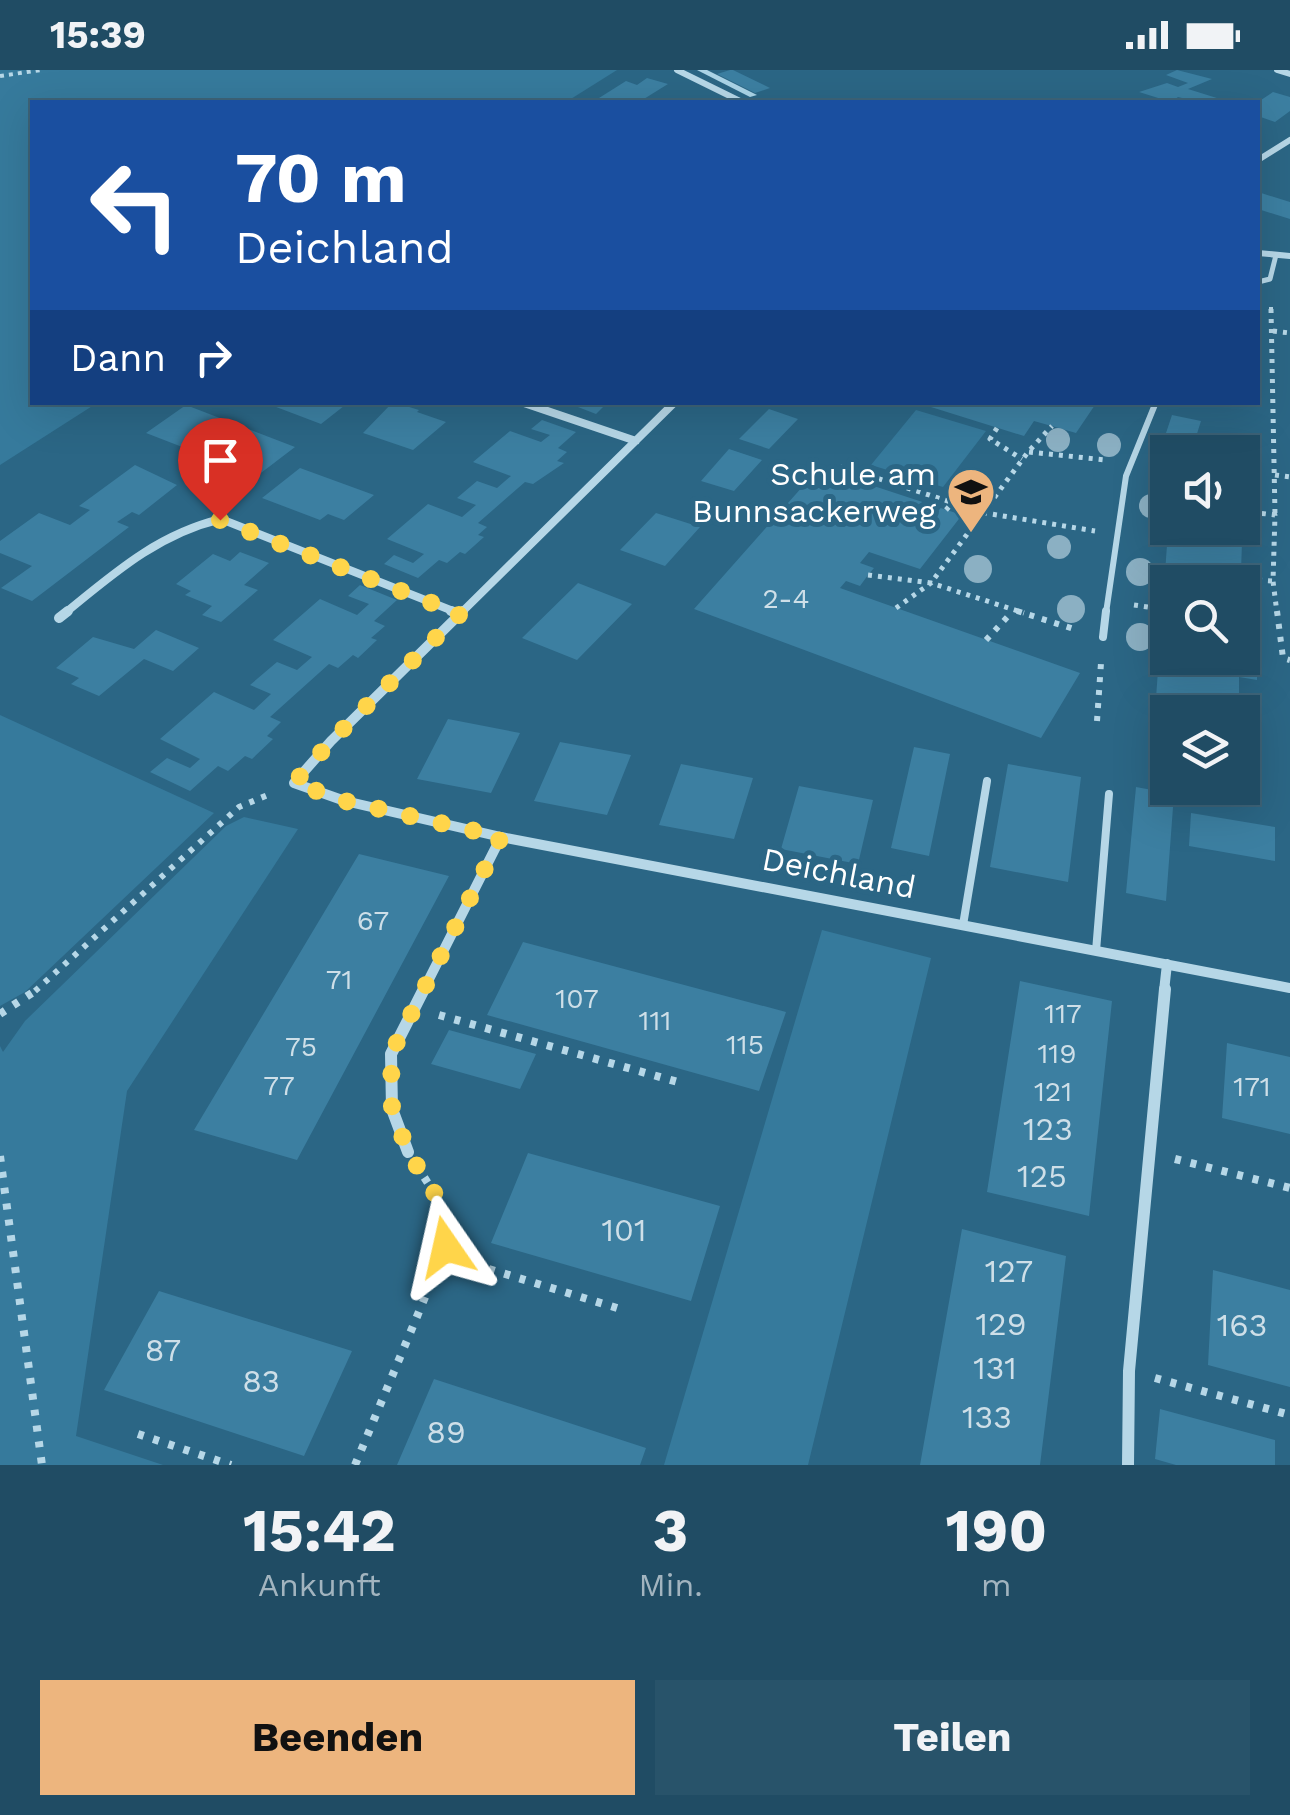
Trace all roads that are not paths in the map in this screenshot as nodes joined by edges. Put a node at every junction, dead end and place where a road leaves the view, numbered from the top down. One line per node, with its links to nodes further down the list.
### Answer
1 (677, 70): 4 (street)
2 (1278, 70): 3 (street)
3 (1290, 74)
4 (738, 100)
5 (1290, 140): 6 (street)
6 (1260, 159)
7 (1260, 253): 8 (street)
8 (1276, 255): 9 (street); 10 (lane)
9 (1290, 256)
10 (1260, 282)
11 (530, 405): 14 (street)
12 (672, 405): 14 (street)
13 (1155, 405): 17 (lane)
14 (636, 440): 15 (street)
15 (460, 614): 16 (street); 20 (street, Deichland)
16 (59, 618)
17 (1103, 638)
18 (987, 781): 21 (lane)
19 (1109, 794): 22 (lane)
20 (501, 837): 21 (street, Deichland); 25 (street)
21 (963, 925): 22 (street, Deichland)
22 (1096, 951): 23 (street, Deichland)
23 (1166, 964): 24 (street, Deichland); 26 (street)
24 (1290, 988)
25 (408, 1152)
26 (1128, 1465)

